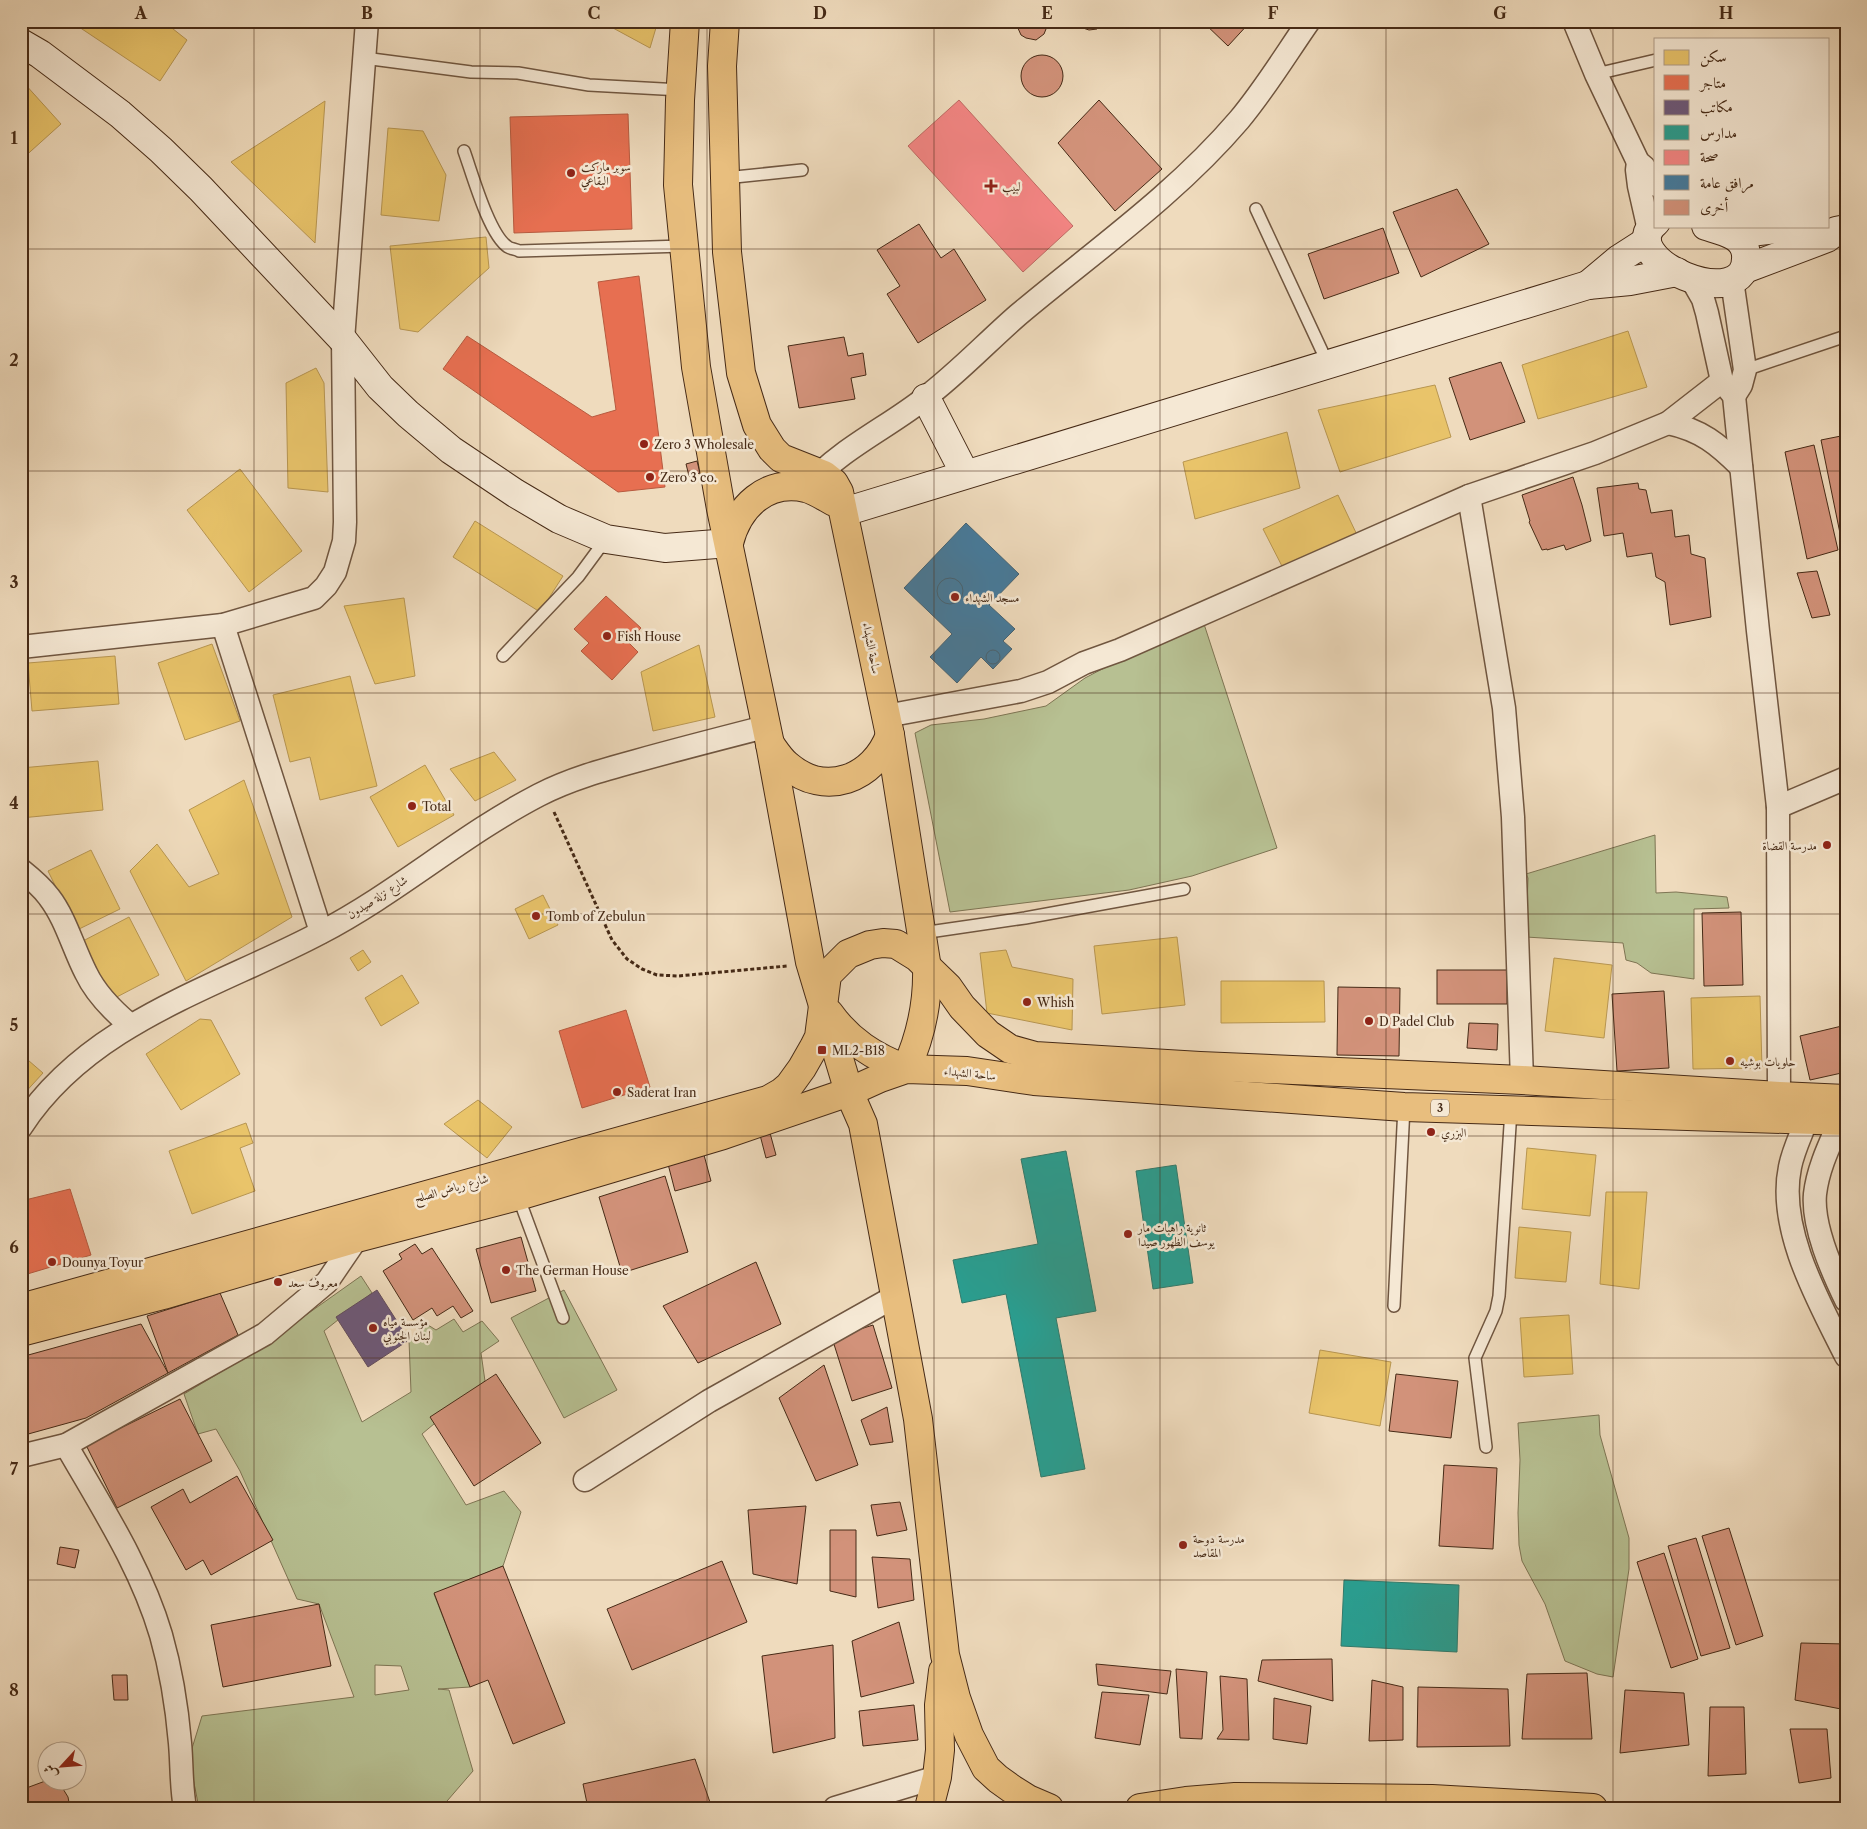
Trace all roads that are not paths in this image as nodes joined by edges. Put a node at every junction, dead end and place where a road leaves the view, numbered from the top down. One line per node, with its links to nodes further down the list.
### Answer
1 (367, 21): 7 (street)
2 (686, 21): 10 (main road)
3 (725, 21): 14 (main road, ساحة الشهداء)
4 (1309, 21): 31 (street)
5 (1574, 21): 9 (street)
6 (21, 43): 27 (street)
7 (364, 58): 10 (lane); 27 (street)
8 (1654, 60): 9 (lane)
9 (1596, 74): 12 (street)
10 (681, 90): 22 (main road)
11 (464, 151): 22 (lane)
12 (1638, 162): 15 (street); 20 (street)
13 (802, 170): 14 (lane)
14 (725, 178): 35 (main road, ساحة الشهداء)
15 (1654, 182)
16 (1256, 209): 28 (lane)
17 (1713, 228): 21 (street)
18 (1786, 228): 21 (street)
19 (1833, 229): 23 (street)
20 (1651, 231): 24 (street); 25 (street)
21 (1733, 234): 23 (street)
22 (683, 246): 39 (main road)
23 (1739, 274): 24 (street); 29 (street)
24 (1684, 275): 25 (street); 30 (street)
25 (1588, 285): 28 (street)
26 (1846, 336): 29 (lane)
27 (343, 340): 38 (street); 40 (street)
28 (1328, 364): 34 (street)
29 (1745, 370): 30 (street)
30 (1728, 388): 32 (street); 33 (street)
31 (926, 398): 34 (street); 35 (street)
32 (1668, 422): 33 (street); 36 (street)
33 (1741, 467): 46 (street)
34 (966, 474): 37 (street)
35 (812, 481): 37 (main road, ساحة الشهداء); 39 (main road)
36 (1469, 496): 43 (street); 57 (street)
37 (844, 512): 43 (main road, ساحة الشهداء)
38 (606, 539): 39 (street); 42 (lane)
39 (730, 543): 44 (main road)
40 (223, 625): 41 (street); 49 (street)
41 (21, 647)
42 (503, 656)
43 (888, 725): 44 (main road); 50 (main road, ساحة الشهداء)
44 (768, 735): 49 (street, شارع نزلة صيدون); 52 (main road)
45 (1846, 778): 46 (street)
46 (1778, 807): 59 (street)
47 (21, 870): 53 (street)
48 (1184, 889): 50 (lane)
49 (321, 932): 53 (street, شارع نزلة صيدون)
50 (922, 933): 51 (main road, ساحة الشهداء)
51 (927, 968): 52 (main road); 54 (main road); 55 (main road, ساحة الشهداء)
52 (822, 1004): 55 (main road); 58 (main road); 71 (main road, شارع رياض الصلح)
53 (130, 1025): 65 (street, شارع نزلة صيدون)
54 (1034, 1068): 55 (main road, ساحة الشهداء); 57 (main road); 60 (main road, 3)
55 (906, 1069): 56 (main road, ساحة الشهداء)
56 (880, 1078): 58 (main road, ساحة الشهداء); 64 (main road)
57 (1522, 1080): 59 (main road)
58 (849, 1092): 64 (main road); 66 (main road, شارع رياض الصلح)
59 (1779, 1096): 62 (main road)
60 (1404, 1108): 61 (main road, 3); 70 (lane)
61 (1511, 1110): 63 (main road, 3); 76 (lane)
62 (1844, 1114): 63 (main road, 3); 69 (street)
63 (1806, 1119): 74 (street)
64 (863, 1124): 68 (main road)
65 (21, 1127)
66 (518, 1196): 67 (main road, شارع رياض الصلح); 72 (lane)
67 (357, 1238): 73 (main road, شارع رياض الصلح); 75 (street)
68 (894, 1297): 78 (street); 79 (main road)
69 (1846, 1300)
70 (1394, 1306)
71 (21, 1308)
72 (564, 1318)
73 (21, 1332)
74 (1846, 1356)
75 (66, 1445): 77 (street); 84 (street)
76 (1486, 1446)
77 (21, 1456)
78 (585, 1480)
79 (945, 1655): 80 (main road); 81 (main road)
80 (972, 1740): 81 (main road); 87 (main road)
81 (940, 1750): 82 (main road)
82 (937, 1777): 85 (street); 86 (main road)
83 (1506, 1806): 88 (main road); 89 (main road)
84 (185, 1808)
85 (834, 1808)
86 (929, 1808)
87 (1049, 1808)
88 (1140, 1808)
89 (1593, 1808)

